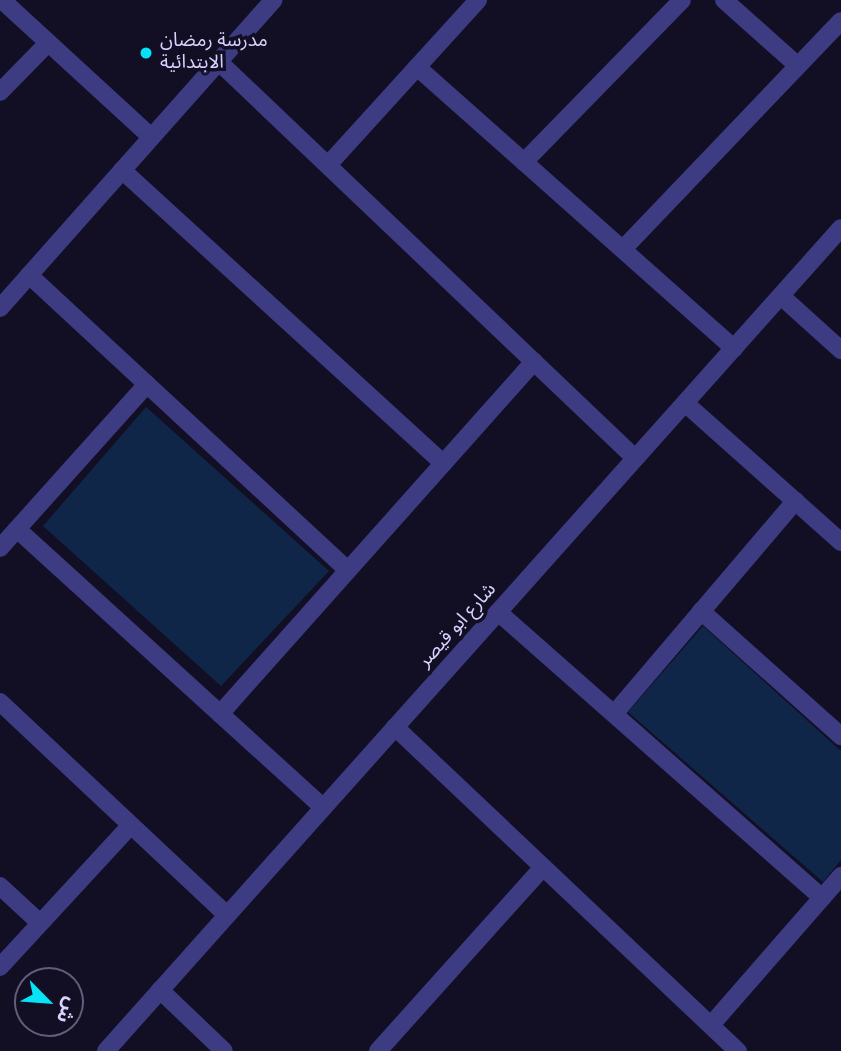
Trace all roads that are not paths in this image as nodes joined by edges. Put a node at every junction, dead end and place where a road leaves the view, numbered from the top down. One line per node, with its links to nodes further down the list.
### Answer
1 (2, 0): 7 (street)
2 (273, 0): 8 (street)
3 (478, 0): 10 (street)
4 (682, 0): 13 (street)
5 (724, 0): 9 (street)
6 (841, 21): 9 (street)
7 (48, 43): 11 (street); 12 (street)
8 (218, 61): 12 (street); 14 (street)
9 (798, 66): 17 (street)
10 (416, 67): 13 (street); 14 (street)
11 (0, 92)
12 (151, 137): 15 (street)
13 (524, 162): 17 (street)
14 (328, 166): 23 (street)
15 (122, 170): 18 (street); 27 (street)
16 (841, 228): 19 (street, شارع ابو قيصر)
17 (623, 250): 21 (street)
18 (29, 275): 20 (street); 24 (street)
19 (781, 296): 21 (street, شارع ابو قيصر); 22 (street)
20 (0, 308)
21 (734, 348): 25 (street, شارع ابو قيصر)
22 (841, 350)
23 (534, 362): 26 (street); 27 (street)
24 (147, 384): 29 (street); 32 (street)
25 (685, 403): 26 (street, شارع ابو قيصر); 28 (street)
26 (635, 458): 34 (street, شارع ابو قيصر)
27 (443, 463): 32 (street)
28 (795, 501): 30 (street); 33 (street)
29 (17, 529): 31 (street); 36 (street)
30 (841, 542)
31 (0, 548)
32 (348, 570): 36 (street)
33 (701, 611): 37 (street); 39 (street)
34 (498, 612): 37 (street); 38 (street, شارع ابو قيصر)
35 (0, 702): 41 (street)
36 (220, 713): 40 (street)
37 (614, 715): 45 (street)
38 (395, 727): 40 (street, شارع ابو قيصر); 42 (street)
39 (841, 736)
40 (323, 807): 46 (street, شارع ابو قيصر)
41 (131, 825): 46 (street); 47 (street)
42 (544, 867): 50 (street); 53 (street)
43 (841, 876): 45 (street)
44 (0, 886): 47 (street)
45 (822, 898): 50 (street)
46 (227, 915): 49 (street, شارع ابو قيصر)
47 (40, 923): 48 (street)
48 (0, 967)
49 (160, 990): 51 (street, شارع ابو قيصر); 52 (street)
50 (711, 1026): 54 (street)
51 (106, 1051)
52 (224, 1051)
53 (378, 1051)
54 (738, 1051)

